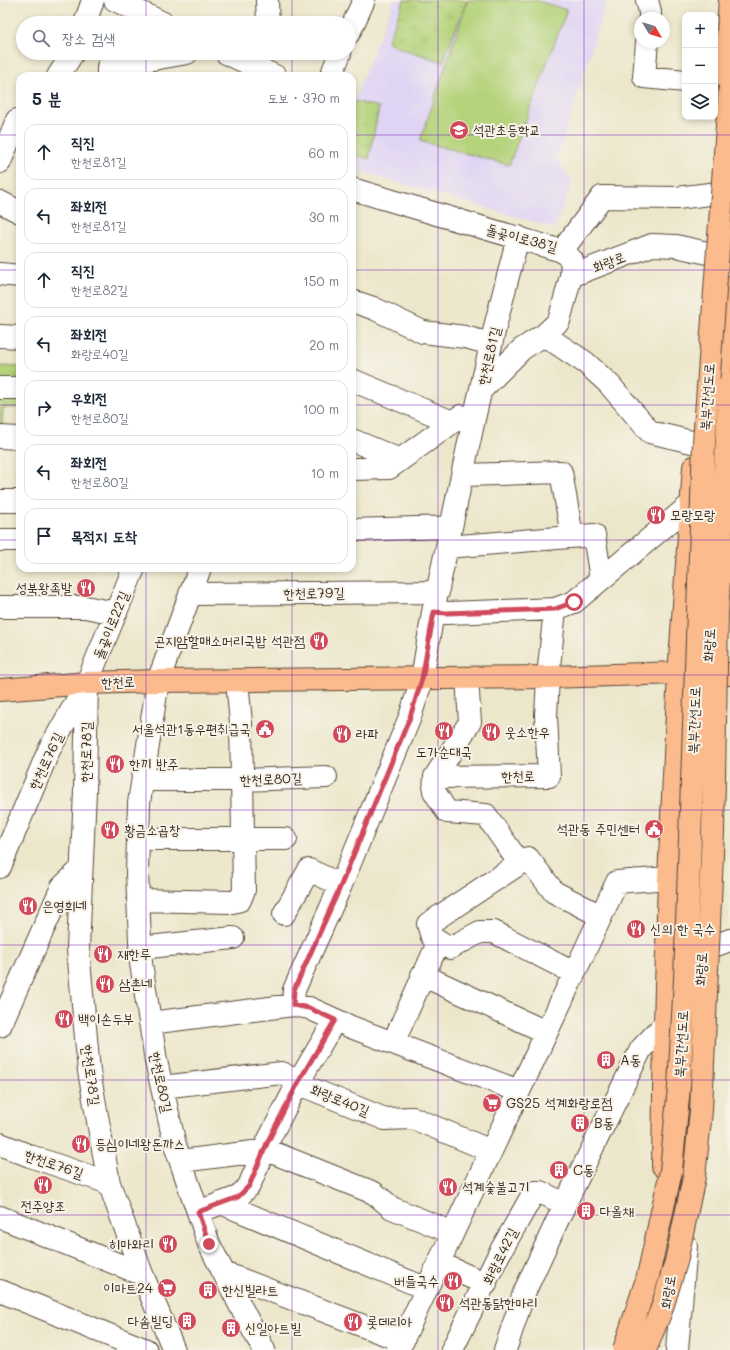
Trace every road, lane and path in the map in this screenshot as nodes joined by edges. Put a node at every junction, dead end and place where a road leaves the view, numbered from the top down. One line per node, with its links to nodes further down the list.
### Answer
1 (93, 0): 8 (street)
2 (115, 0): 9 (street)
3 (267, 0): 10 (street)
4 (364, 0): 11 (street)
5 (647, 0): 7 (street)
6 (730, 0): 22 (main road, 화랑로)
7 (650, 12)
8 (87, 16)
9 (148, 16)
10 (268, 16)
11 (356, 18)
12 (647, 48): 21 (street)
13 (68, 60): 17 (street)
14 (148, 60): 18 (street)
15 (245, 60): 19 (street)
16 (337, 60): 20 (street)
17 (61, 72)
18 (108, 72)
19 (268, 72)
20 (333, 72)
21 (682, 81)
22 (723, 85): 25 (main road, 화랑로); 144 (main road, 북부간선도로, bridge)
23 (12, 120): 24 (street)
24 (0, 162)
25 (718, 193): 31 (street, 돌곶이로38길); 32 (main road, 화랑로)
26 (356, 196): 30 (street, 돌곶이로38길)
27 (0, 202): 28 (street)
28 (16, 210)
29 (730, 222): 57 (main road, 화랑로)
30 (518, 237): 31 (street, 돌곶이로38길); 40 (street, 한천로81길)
31 (562, 251): 35 (street)
32 (712, 254): 35 (street, 화랑로); 51 (main road, 화랑로)
33 (0, 274): 34 (street)
34 (16, 276)
35 (572, 276): 38 (street)
36 (356, 302): 40 (street)
37 (0, 336): 39 (street)
38 (544, 336): 45 (street); 51 (street)
39 (16, 337)
40 (491, 344): 45 (street, 한천로81길)
41 (356, 382): 47 (street)
42 (730, 384): 136 (main road, 북부간선도로, bridge)
43 (0, 388): 44 (street)
44 (16, 388)
45 (481, 390): 46 (street, 한천로81길)
46 (474, 419): 47 (street); 54 (street, 한천로81길)
47 (452, 422): 52 (street)
48 (0, 437): 49 (street)
49 (16, 438)
50 (356, 442): 52 (street)
51 (696, 443): 58 (main road, 화랑로)
52 (400, 460): 53 (street)
53 (356, 469)
54 (463, 475): 60 (street); 61 (street, 한천로81길)
55 (0, 501): 56 (street)
56 (16, 501)
57 (721, 503): 69 (main road, 화랑로)
58 (690, 505): 66 (street); 71 (main road, 화랑로)
59 (356, 530): 61 (street)
60 (572, 536): 61 (street); 66 (street)
61 (449, 537): 68 (street, 한천로81길)
62 (0, 540): 63 (street)
63 (16, 540)
64 (132, 572): 73 (street, 돌곶이로22길)
65 (198, 572): 67 (street)
66 (601, 579): 72 (street)
67 (190, 594): 68 (street, 한천로79길); 80 (street)
68 (436, 602): 72 (street); 79 (street, 한천로81길)
69 (711, 606): 71 (main road); 75 (main road, 화랑로)
70 (0, 607): 73 (street)
71 (684, 608): 74 (main road, 화랑로)
72 (555, 609): 77 (street)
73 (116, 614): 82 (street, 돌곶이로22길)
74 (679, 673): 75 (main road, 한천로); 77 (main road, 한천로); 95 (main road, 화랑로)
75 (708, 673): 76 (main road, 한천로); 104 (main road, 화랑로)
76 (730, 674)
77 (548, 677): 78 (main road, 한천로); 85 (street, 한천로)
78 (467, 678): 79 (main road, 한천로); 85 (street)
79 (422, 679): 81 (main road, 한천로); 96 (street, 한천로81길)
80 (158, 681): 81 (main road, 한천로); 82 (main road, 한천로); 86 (street, 한천로80길)
81 (237, 681): 87 (street)
82 (87, 683): 83 (main road, 한천로); 91 (street, 한천로76길); 94 (street, 한천로78길)
83 (0, 690)
84 (326, 777): 87 (street, 한천로80길)
85 (436, 777): 92 (street)
86 (143, 780): 87 (street, 한천로80길); 88 (street, 한천로80길)
87 (242, 780): 89 (street)
88 (138, 839): 89 (street); 97 (street, 한천로80길)
89 (243, 839): 90 (street); 97 (street)
90 (286, 839)
91 (6, 840): 93 (street, 한천로76길)
92 (520, 864): 99 (street); 102 (street)
93 (0, 867)
94 (81, 869): 112 (street); 124 (street, 한천로78길)
95 (669, 878): 99 (street); 105 (main road, 화랑로)
96 (341, 885): 98 (street); 108 (street, 한천로81길)
97 (138, 900): 103 (street, 한천로80길)
98 (284, 914)
99 (601, 916): 106 (street)
100 (234, 938): 103 (street)
101 (730, 940): 104 (street)
102 (439, 941): 106 (street); 107 (street)
103 (140, 948): 110 (street, 한천로80길)
104 (702, 951): 105 (street); 118 (main road, 화랑로)
105 (667, 960): 111 (main road, 화랑로)
106 (574, 973): 113 (street)
107 (422, 975): 113 (street); 114 (street)
108 (293, 1005): 109 (street); 110 (street)
109 (335, 1020): 114 (street); 115 (street)
110 (150, 1023): 116 (street, 한천로80길)
111 (665, 1024): 122 (main road, 화랑로); 126 (street)
112 (0, 1026)
113 (546, 1032): 117 (street)
114 (393, 1043): 117 (street)
115 (298, 1083): 116 (street, 화랑로40길); 120 (street, 화랑로40길); 121 (street)
116 (162, 1087): 123 (street, 한천로80길)
117 (519, 1091): 120 (street)
118 (694, 1139): 136 (main road, 화랑로); 145 (street, 화랑로)
119 (0, 1144): 124 (street, 한천로76길)
120 (491, 1151): 129 (street)
121 (264, 1152): 123 (street); 125 (street); 129 (street)
122 (663, 1156): 136 (main road, 화랑로); 143 (street, 화랑로)
123 (181, 1161): 127 (street, 한천로80길)
124 (109, 1183): 132 (street, 한천로78길)
125 (221, 1203): 127 (street); 134 (street)
126 (565, 1204): 133 (street, 화랑로42길); 142 (street)
127 (198, 1212): 131 (street, 한천로80길)
128 (0, 1217): 132 (street)
129 (453, 1233): 130 (street)
130 (439, 1263): 133 (street); 134 (street)
131 (224, 1273): 137 (street); 140 (street, 한천로80길)
132 (142, 1274): 139 (street, 한천로78길)
133 (486, 1284): 141 (street, 화랑로42길)
134 (427, 1289): 137 (street)
135 (0, 1291): 138 (street)
136 (653, 1342)
137 (400, 1345)
138 (146, 1350)
139 (174, 1350)
140 (264, 1350)
141 (452, 1350)
142 (505, 1350)
143 (621, 1350)
144 (624, 1350)
145 (677, 1350)

